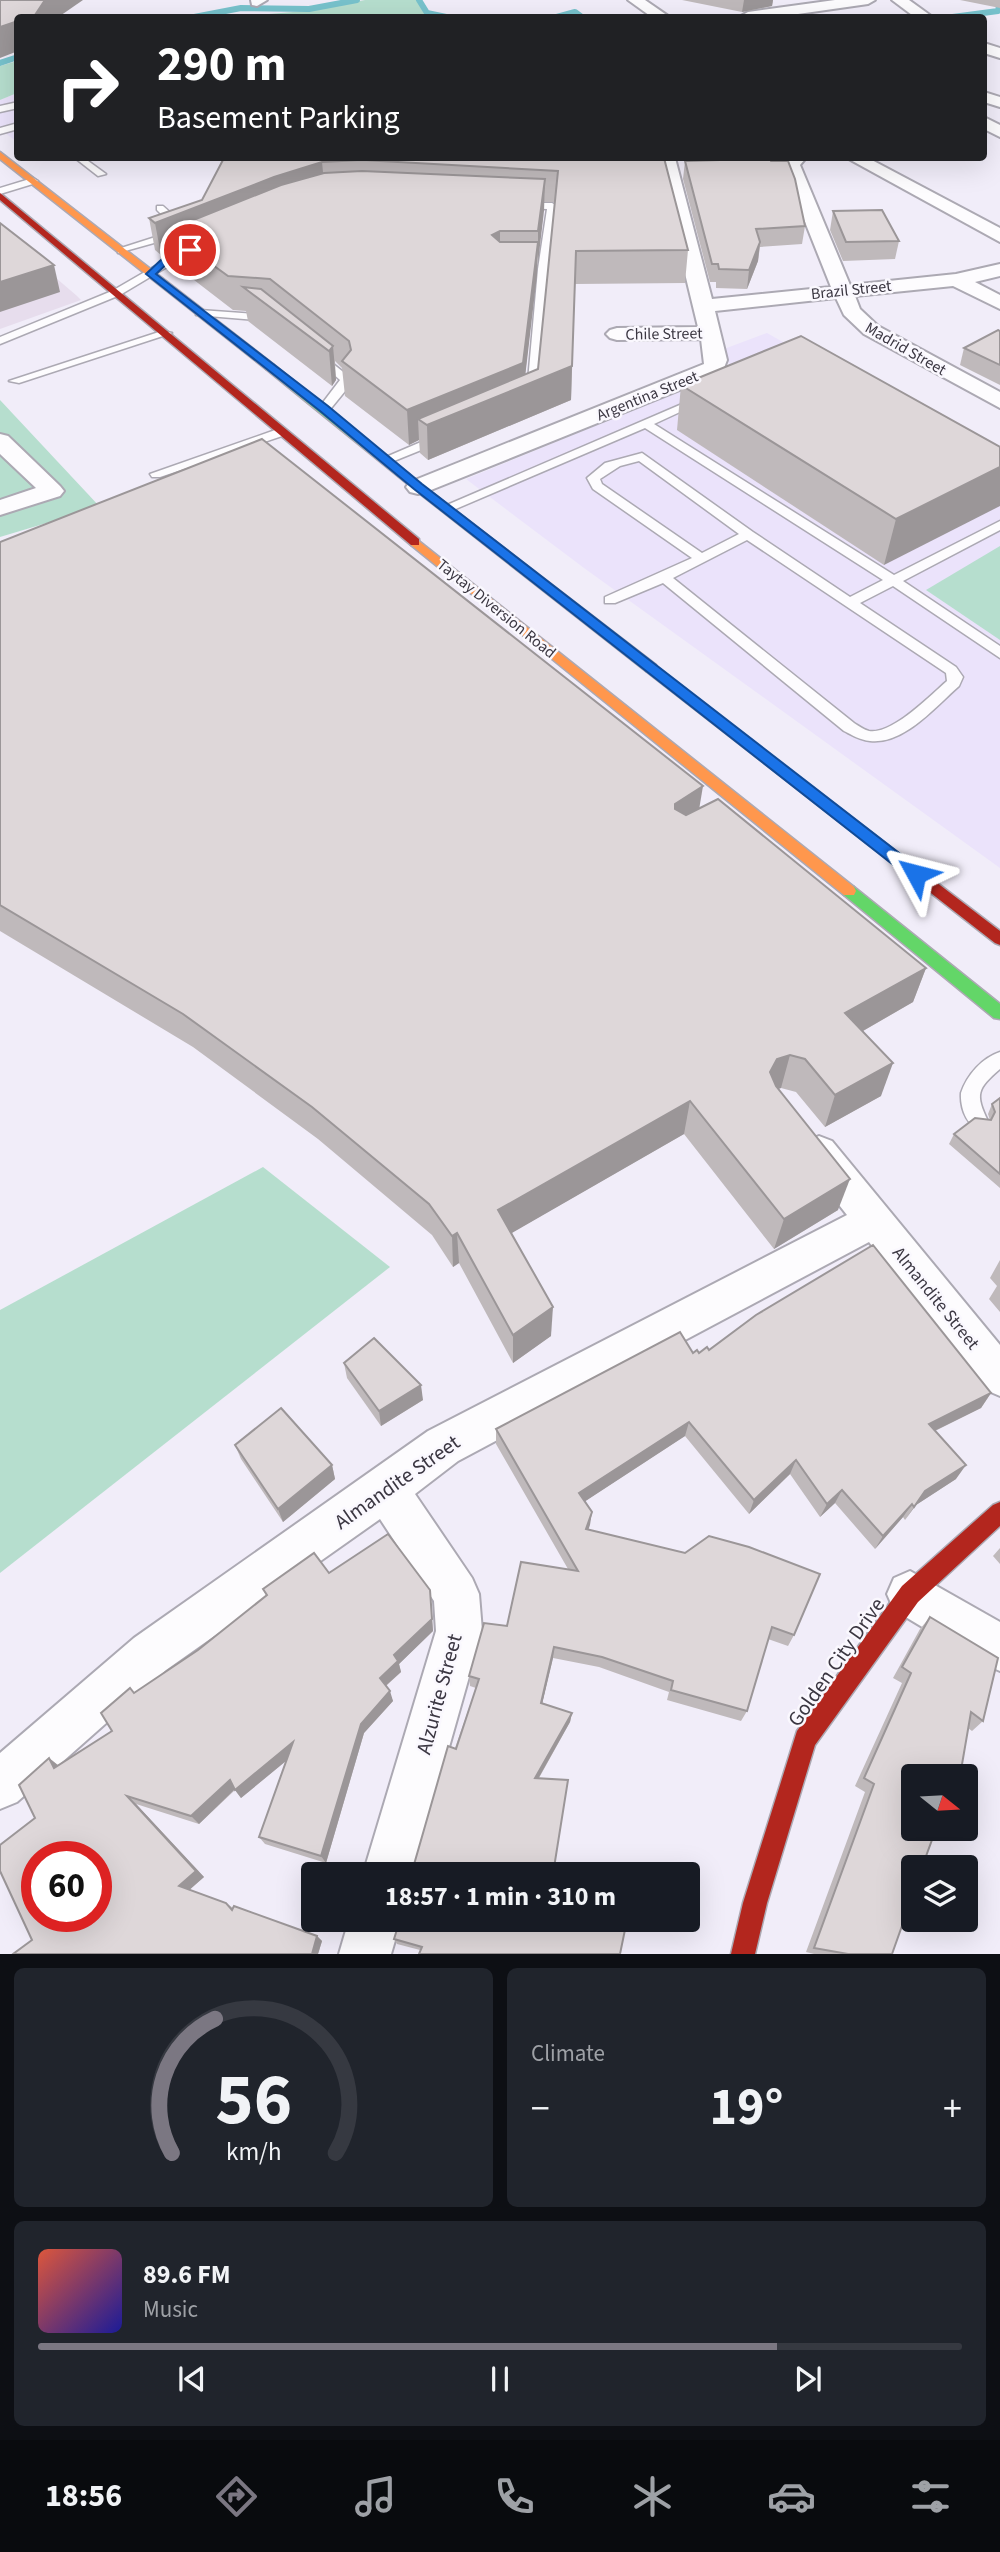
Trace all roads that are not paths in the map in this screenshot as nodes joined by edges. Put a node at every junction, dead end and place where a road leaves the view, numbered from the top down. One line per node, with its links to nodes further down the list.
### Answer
1 (635, 0): 6 (street)
2 (868, 0): 4 (street)
3 (899, 0): 9 (street)
4 (831, 2): 8 (street)
5 (733, 3): 7 (street)
6 (658, 14)
7 (746, 14)
8 (765, 14)
9 (921, 14)
10 (0, 155): 16 (main road)
11 (83, 161): 15 (lane)
12 (667, 161): 30 (street, Argentina Street)
13 (794, 161): 28 (street, Madrid Street)
14 (862, 161): 21 (street)
15 (101, 174)
16 (33, 181): 17 (lane); 23 (main road)
17 (0, 191)
18 (0, 196): 27 (main road, Taytay Diversion Road)
19 (511, 204): 40 (lane)
20 (160, 208): 23 (lane)
21 (1000, 236)
22 (205, 244): 25 (lane)
23 (122, 251): 25 (main road)
24 (1000, 270): 26 (street, Brazil Street)
25 (150, 274): 27 (lane); 31 (main road)
26 (956, 280): 28 (street, Brazil Street); 29 (street)
27 (114, 289): 33 (main road, Taytay Diversion Road); 36 (lane)
28 (843, 289): 30 (street, Brazil Street); 41 (street, Madrid Street)
29 (1000, 303)
30 (702, 306): 34 (street, Argentina Street)
31 (200, 313): 32 (lane); 42 (main road)
32 (280, 326)
33 (166, 333): 38 (lane); 44 (main road, Taytay Diversion Road)
34 (710, 333): 35 (street, Chile Street); 49 (street, Argentina Street)
35 (617, 334)
36 (0, 341)
37 (312, 350): 42 (lane)
38 (15, 382)
39 (717, 394): 43 (lane)
40 (531, 401)
41 (1000, 401)
42 (324, 409): 47 (main road)
43 (645, 423): 51 (lane); 56 (lane)
44 (281, 432): 48 (lane); 60 (main road, Taytay Diversion Road)
45 (450, 434): 47 (lane)
46 (0, 441): 50 (street)
47 (385, 460): 49 (main road)
48 (156, 474)
49 (418, 486): 51 (main road)
50 (0, 508)
51 (446, 508): 58 (main road)
52 (1000, 525): 56 (lane)
53 (748, 535): 54 (lane); 54 (lane); 57 (lane)
54 (701, 558): 55 (lane)
55 (664, 577): 57 (lane); 58 (lane)
56 (893, 580): 57 (lane); 59 (lane)
57 (849, 603)
58 (579, 612): 62 (main road)
59 (1000, 653)
60 (734, 797): 61 (main road, Taytay Diversion Road); 61 (lane)
61 (757, 815): 63 (main road, Taytay Diversion Road)
62 (1000, 939)
63 (1000, 1013)
64 (1000, 1059): 65 (lane)
65 (979, 1121)
66 (799, 1127): 67 (street, Almandite Street)
67 (873, 1221): 68 (street, Almandite Street); 69 (street, Almandite Street)
68 (1000, 1376)
69 (386, 1489): 73 (street, Almandite Street); 74 (street, Alzurite Street)
70 (1000, 1511): 71 (main road, Golden City Drive)
71 (910, 1594): 72 (street); 77 (main road, Golden City Drive)
72 (1000, 1648)
73 (0, 1785)
74 (392, 1862)
75 (371, 1932): 76 (street)
76 (365, 1954)
77 (743, 1954)

